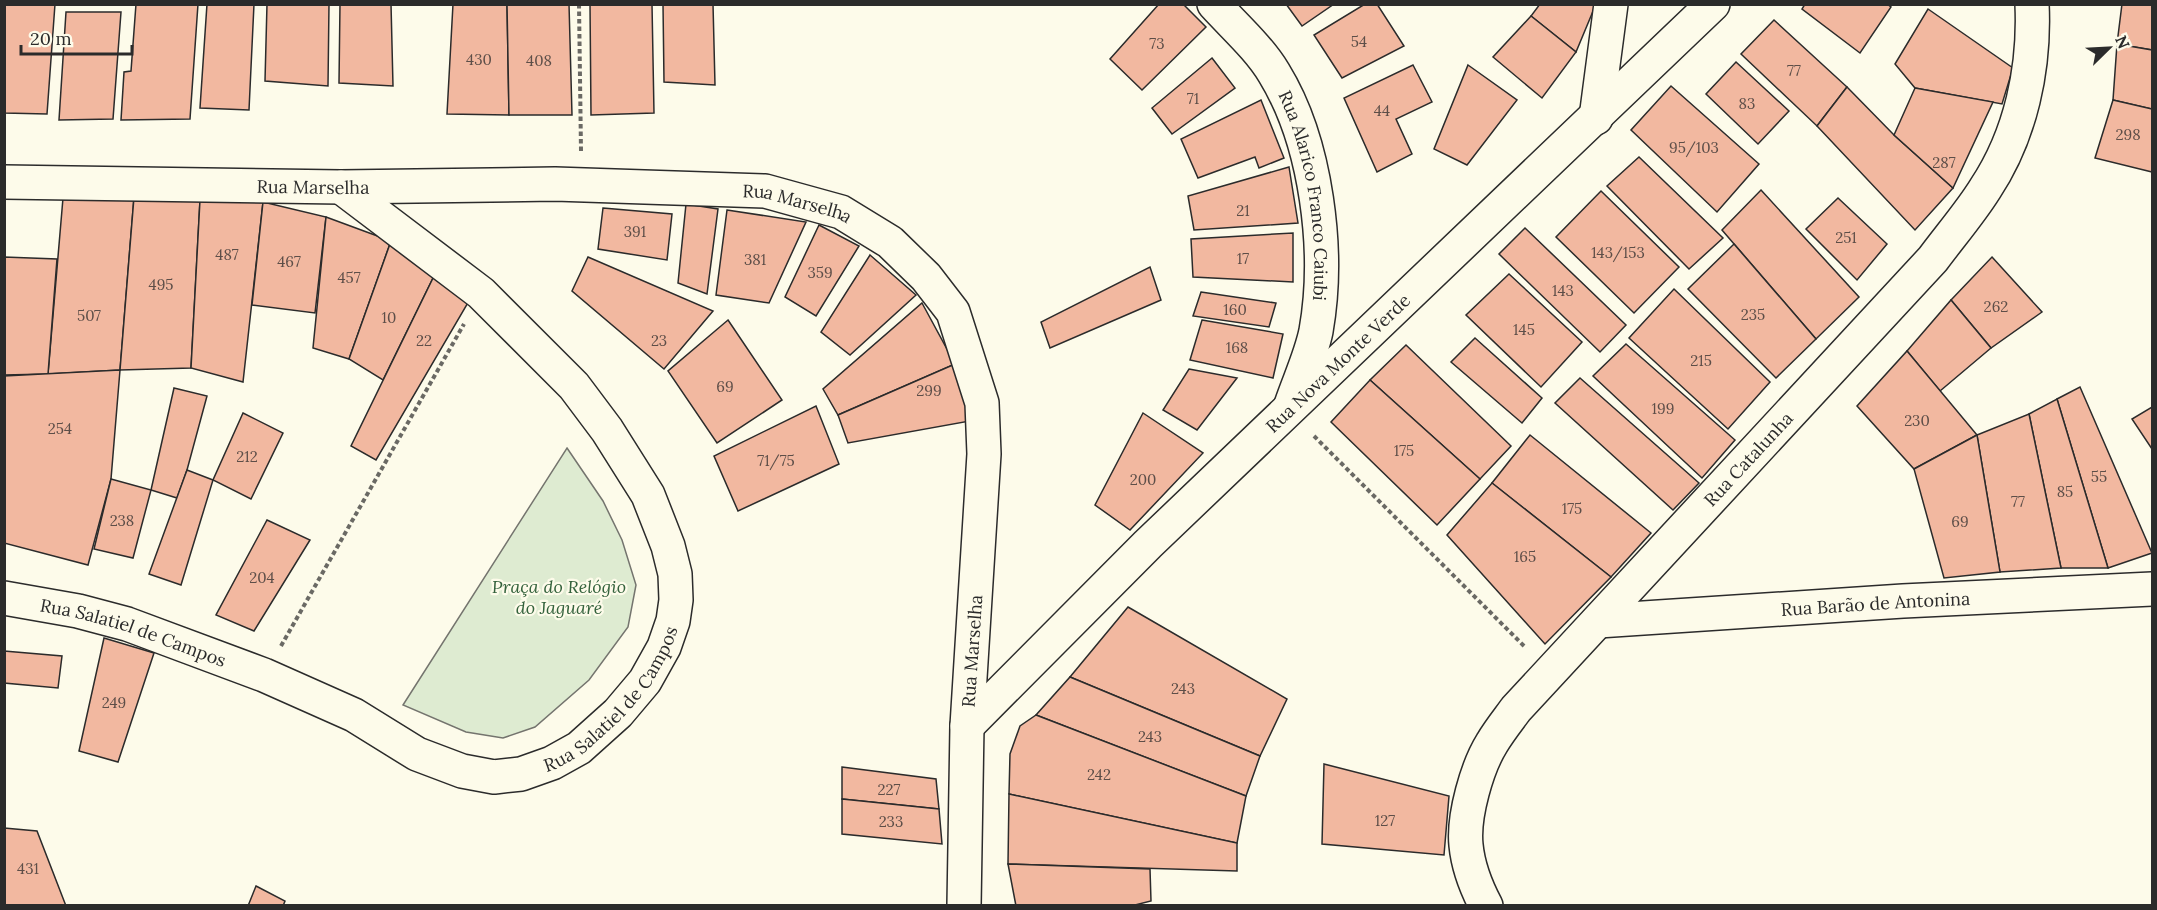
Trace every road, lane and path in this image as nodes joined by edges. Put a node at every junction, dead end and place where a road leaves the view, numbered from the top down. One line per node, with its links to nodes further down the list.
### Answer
1 (579, 4): 8 (path)
2 (1214, 4): 11 (street, Rua Alarico Franco Caiubi)
3 (1611, 4): 6 (street)
4 (1713, 4): 6 (street, Rua Nova Monte Verde)
5 (2032, 4): 15 (street, Rua Catalunha)
6 (1596, 118): 11 (street, Rua Nova Monte Verde)
7 (4, 182): 9 (street, Rua Marselha)
8 (582, 185): 9 (street, Rua Marselha); 18 (street, Rua Marselha)
9 (341, 187): 10 (street, Rua Salatiel de Campos)
10 (481, 293): 17 (path); 17 (street, Rua Salatiel de Campos)
11 (1289, 411): 16 (path); 18 (street, Rua Nova Monte Verde)
12 (2152, 575): 13 (street)
13 (2138, 590): 15 (street, Rua Barão de Antonina)
14 (4, 598): 17 (street, Rua Salatiel de Campos)
15 (1598, 621): 16 (street, Rua Catalunha)
16 (1551, 673): 20 (street, Rua Catalunha)
17 (264, 675)
18 (967, 726): 19 (street, Rua Marselha)
19 (964, 906)
20 (1486, 906)

